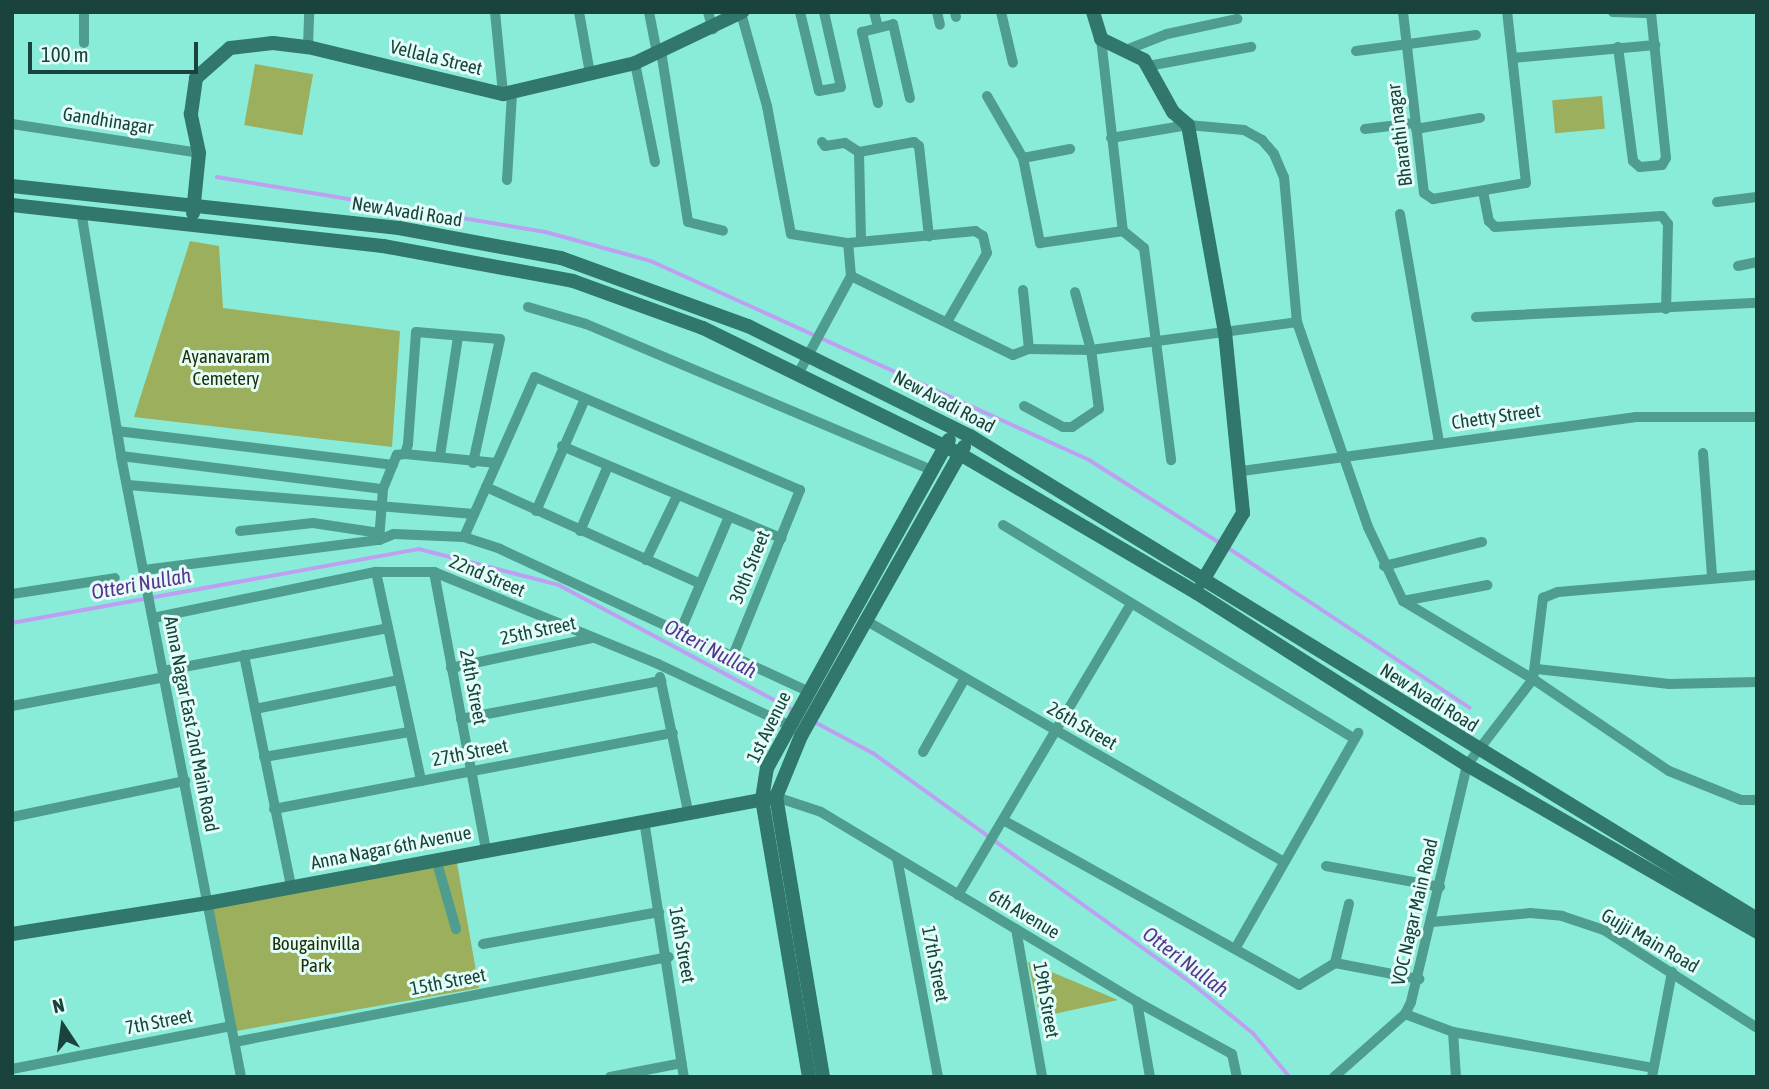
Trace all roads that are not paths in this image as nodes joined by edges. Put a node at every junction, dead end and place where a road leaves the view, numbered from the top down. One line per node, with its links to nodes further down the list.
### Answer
1 (84, 12): 25 (street)
2 (309, 12): 27 (street)
3 (495, 12): 38 (street)
4 (579, 12): 37 (street)
5 (649, 12): 32 (street)
6 (708, 12): 21 (street)
7 (800, 12): 8 (street)
8 (824, 12)
9 (874, 12): 20 (street)
10 (937, 12): 19 (street)
11 (1001, 12): 35 (street)
12 (1093, 12): 23 (main road)
13 (1403, 12): 24 (street, Bharathi nagar)
14 (1507, 12): 33 (street)
15 (1613, 12): 17 (street)
16 (742, 13): 21 (main road, Vellala Street); 68 (street)
17 (1651, 13): 26 (street)
18 (1237, 19): 30 (street)
19 (940, 25)
20 (878, 27): 40 (street); 41 (street)
21 (713, 29): 32 (main road, Vellala Street)
22 (1476, 35): 24 (street)
23 (1101, 39): 30 (main road); 47 (street)
24 (1407, 42): 31 (street); 45 (street, Bharathi nagar)
25 (85, 43)
26 (1655, 45): 29 (street); 29 (street)
27 (308, 47): 38 (main road, Vellala Street); 51 (main road, Vellala Street)
28 (1251, 47): 36 (street)
29 (1618, 47): 33 (street)
30 (1126, 50): 36 (main road)
31 (1356, 51)
32 (659, 52): 34 (main road, Vellala Street); 64 (street)
33 (1513, 58): 56 (street, Bharathi nagar)
34 (635, 63): 37 (main road, Vellala Street); 53 (street)
35 (1013, 63)
36 (1148, 66): 44 (main road)
37 (590, 72): 38 (main road, Vellala Street)
38 (508, 93): 54 (street)
39 (988, 96): 52 (street)
40 (910, 98)
41 (878, 103)
42 (1480, 118): 45 (street)
43 (12, 124): 51 (street, Gandhinagar)
44 (1188, 125): 47 (street); 79 (street); 80 (main road)
45 (1416, 126): 46 (street); 56 (street, Bharathi nagar)
46 (1365, 129)
47 (1111, 138): 65 (street)
48 (822, 142): 50 (street)
49 (1070, 149): 52 (street)
50 (859, 152): 66 (street); 67 (street)
51 (199, 153): 60 (main road, Vellala Street)
52 (1023, 158): 65 (street)
53 (655, 162)
54 (507, 180)
55 (12, 186): 60 (main road, New Avadi Road)
56 (1483, 191): 76 (street)
57 (1757, 197): 58 (street)
58 (1717, 202)
59 (12, 205): 61 (main road, New Avadi Road)
60 (194, 205): 63 (main road, Vellala Street); 85 (main road, New Avadi Road)
61 (80, 211): 63 (main road, New Avadi Road); 91 (street, Anna Nagar East 2nd Main Road)
62 (1400, 214): 93 (street)
63 (193, 224): 86 (main road, New Avadi Road)
64 (723, 231)
65 (1123, 231): 82 (street)
66 (929, 236): 67 (street); 78 (street)
67 (861, 241): 68 (street)
68 (848, 243): 71 (street)
69 (1757, 262): 70 (street)
70 (1738, 266)
71 (851, 276): 78 (street); 85 (street)
72 (1023, 290): 83 (street)
73 (1076, 292): 84 (street)
74 (1757, 303): 76 (street)
75 (528, 307): 107 (street)
76 (1666, 309): 77 (street)
77 (1476, 317)
78 (947, 322): 83 (street)
79 (1297, 322): 80 (street); 101 (street)
80 (1225, 332): 82 (street); 108 (main road)
81 (458, 337): 97 (street); 99 (street); 103 (street)
82 (1155, 341): 84 (street); 102 (street)
83 (1029, 349): 84 (street)
84 (1091, 350): 88 (street)
85 (808, 354): 86 (street); 90 (main road, New Avadi Road)
86 (798, 374): 95 (main road, New Avadi Road)
87 (585, 400): 94 (street); 104 (street); 122 (street, 30th Street)
88 (1024, 406)
89 (1757, 417): 93 (street, Chetty Street)
90 (955, 428): 92 (main road, New Avadi Road); 95 (main road, 1st Avenue)
91 (117, 432): 100 (street, Anna Nagar East 2nd Main Road); 105 (street)
92 (970, 436): 98 (main road, 1st Avenue); 132 (main road, New Avadi Road)
93 (1439, 443): 101 (street, Chetty Street)
94 (562, 446): 106 (street); 114 (street)
95 (945, 447): 98 (main road, New Avadi Road); 107 (main road, 1st Avenue)
96 (1703, 453): 130 (street)
97 (405, 454): 99 (street); 105 (street)
98 (960, 454): 139 (main road, 1st Avenue); 164 (main road, New Avadi Road)
99 (440, 456): 103 (street)
100 (121, 457): 109 (street, Anna Nagar East 2nd Main Road); 111 (street)
101 (1342, 457): 108 (street, Chetty Street); 125 (street)
102 (1171, 460)
103 (473, 463): 104 (street)
104 (497, 463): 110 (street)
105 (393, 465): 111 (street)
106 (608, 466): 112 (street); 119 (street)
107 (932, 470): 153 (main road, 1st Avenue)
108 (1242, 471): 132 (main road)
109 (128, 485): 113 (street); 126 (street, Anna Nagar East 2nd Main Road)
110 (486, 487): 114 (street); 115 (street)
111 (383, 489): 113 (street)
112 (677, 496): 116 (street); 124 (street)
113 (383, 509): 115 (street); 120 (street)
114 (536, 511): 119 (street)
115 (474, 514): 121 (street)
116 (728, 519): 122 (street); 133 (street)
117 (1003, 525): 137 (street)
118 (240, 531): 120 (street)
119 (580, 531): 124 (street)
120 (379, 537): 121 (street); 126 (street)
121 (464, 537): 141 (street)
122 (781, 537): 144 (street, 30th Street)
123 (1482, 542): 125 (street)
124 (646, 559): 133 (street)
125 (1384, 566): 136 (street)
126 (144, 570): 138 (street, Anna Nagar East 2nd Main Road)
127 (376, 572): 128 (street, 22nd Street); 138 (street, 22nd Street); 140 (street)
128 (434, 572): 142 (street, 22nd Street); 146 (street, 24th Street)
129 (1757, 575): 130 (street)
130 (1712, 577): 148 (street)
131 (115, 578): 135 (street)
132 (1202, 582): 162 (main road, New Avadi Road)
133 (699, 583): 141 (street)
134 (1488, 585): 136 (street)
135 (12, 594)
136 (1403, 601): 148 (street)
137 (1130, 605): 158 (street); 178 (street)
138 (153, 618): 147 (street, Anna Nagar East 2nd Main Road)
139 (865, 620): 149 (street, 26th Street); 168 (main road, 1st Avenue)
140 (388, 628): 143 (street); 150 (street)
141 (680, 632): 144 (street)
142 (592, 638): 145 (street, 22nd Street); 146 (street, 25th Street)
143 (244, 655): 147 (street); 155 (street)
144 (733, 656): 153 (street)
145 (658, 664): 151 (street); 156 (street, 22nd Street)
146 (451, 668): 157 (street, 24th Street)
147 (164, 674): 154 (street); 166 (street, Anna Nagar East 2nd Main Road)
148 (1535, 674): 152 (street); 162 (street); 169 (street)
149 (965, 678): 158 (street, 26th Street); 161 (street)
150 (399, 680): 155 (street); 159 (street)
151 (661, 681): 157 (street); 160 (street)
152 (1757, 682)
153 (807, 691): 156 (main road, 1st Avenue)
154 (12, 706)
155 (255, 709): 163 (street)
156 (793, 716): 168 (main road, 1st Avenue)
157 (461, 719): 165 (street, 24th Street)
158 (1055, 731): 174 (street); 178 (street, 26th Street)
159 (409, 732): 163 (street); 167 (street)
160 (673, 733): 165 (street, 27th Street); 171 (street)
161 (923, 752)
162 (1481, 753): 164 (street); 186 (main road, New Avadi Road)
163 (264, 757): 170 (street)
164 (1467, 765): 181 (street, VOC Nagar Main Road); 190 (main road, New Avadi Road)
165 (471, 771): 167 (street, 27th Street); 175 (street, 24th Street)
166 (185, 781): 172 (street); 183 (street, Anna Nagar East 2nd Main Road)
167 (421, 781): 170 (street, 27th Street)
168 (769, 798): 171 (main road, Anna Nagar 6th Avenue); 177 (street, 6th Avenue); 210 (main road, 1st Avenue); 211 (main road, 1st Avenue)
169 (1757, 800)
170 (274, 809): 180 (street)
171 (688, 811): 173 (main road, Anna Nagar 6th Avenue)
172 (12, 817)
173 (644, 820): 175 (main road, Anna Nagar 6th Avenue); 185 (street, 16th Street)
174 (1003, 820): 182 (street); 193 (street)
175 (486, 850): 176 (main road, Anna Nagar 6th Avenue)
176 (436, 859): 180 (main road, Anna Nagar 6th Avenue); 188 (street)
177 (897, 859): 182 (street, 6th Avenue); 212 (street, 17th Street)
178 (1282, 861): 193 (street)
179 (1326, 866): 181 (street)
180 (291, 887): 183 (main road, Anna Nagar 6th Avenue)
181 (1440, 887): 187 (street, VOC Nagar Main Road)
182 (958, 895): 189 (street, 6th Avenue)
183 (208, 903): 191 (main road, Anna Nagar 6th Avenue); 200 (street, Anna Nagar East 2nd Main Road)
184 (1349, 904): 195 (street)
185 (659, 912): 192 (street); 194 (street, 16th Street)
186 (1757, 919)
187 (1432, 922): 196 (street, Gujji Main Road); 197 (street, VOC Nagar Main Road)
188 (456, 929)
189 (1016, 929): 198 (street, 6th Avenue); 213 (street, 19th Street)
190 (1757, 932)
191 (12, 934)
192 (483, 944)
193 (1235, 949): 195 (street)
194 (669, 957): 203 (street, 15th Street); 204 (street, 16th Street)
195 (1335, 963): 197 (street)
196 (1672, 972): 201 (street, Gujji Main Road); 206 (street)
197 (1419, 979): 199 (street, VOC Nagar Main Road)
198 (1136, 1002): 214 (street); 215 (street, 6th Avenue)
199 (1405, 1014): 202 (street); 216 (street, VOC Nagar Main Road)
200 (231, 1026): 203 (street, Anna Nagar East 2nd Main Road); 205 (street, 7th Street)
201 (1757, 1028)
202 (1453, 1031): 206 (street); 217 (street)
203 (234, 1042): 207 (street, Anna Nagar East 2nd Main Road)
204 (682, 1063): 208 (street); 209 (street, 16th Street)
205 (12, 1069)
206 (1652, 1072)
207 (241, 1077)
208 (610, 1077)
209 (684, 1077)
210 (809, 1077)
211 (823, 1077)
212 (938, 1077)
213 (1042, 1077)
214 (1150, 1077)
215 (1237, 1077)
216 (1334, 1077)
217 (1456, 1077)

